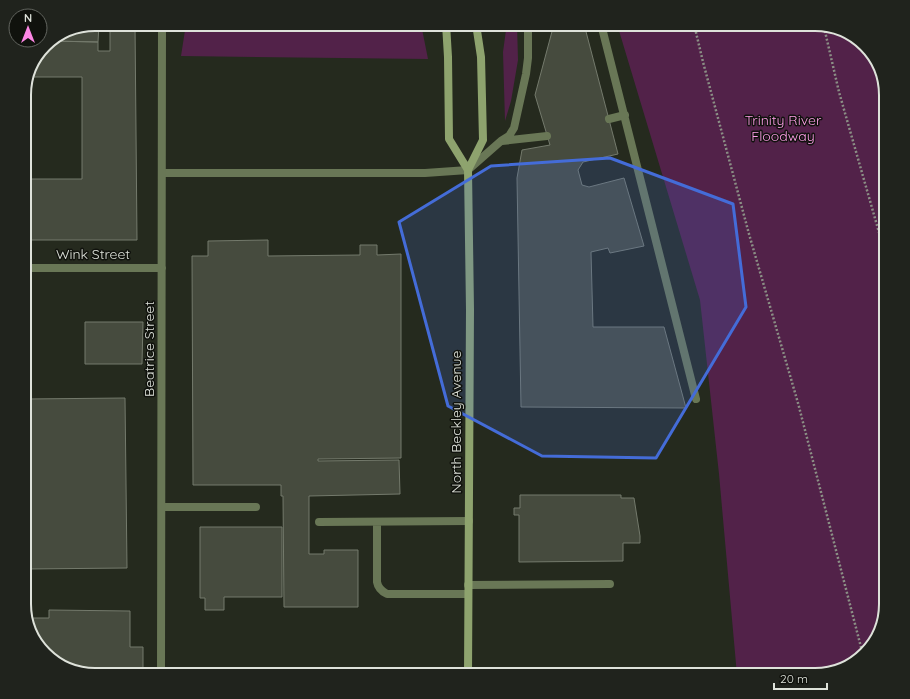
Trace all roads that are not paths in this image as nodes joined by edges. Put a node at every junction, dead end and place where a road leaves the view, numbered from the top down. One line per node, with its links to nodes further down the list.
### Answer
1 (162, 31): 11 (street, Beatrice Street)
2 (446, 31): 10 (main road)
3 (477, 31): 10 (main road, North Beckley Avenue)
4 (528, 31): 9 (street)
5 (603, 31): 6 (street)
6 (624, 115): 7 (street); 14 (street)
7 (610, 119)
8 (547, 136): 9 (street)
9 (501, 142): 10 (street)
10 (468, 170): 11 (street); 17 (main road, North Beckley Avenue)
11 (162, 173): 13 (street, Beatrice Street)
12 (31, 268): 13 (street, Wink Street)
13 (162, 268): 15 (street, Beatrice Street)
14 (696, 399)
15 (162, 507): 16 (street); 23 (street, Beatrice Street)
16 (256, 507)
17 (469, 521): 19 (street); 21 (main road, North Beckley Avenue)
18 (319, 522): 19 (street)
19 (378, 522): 22 (street)
20 (610, 584): 21 (street)
21 (468, 585): 22 (main road, North Beckley Avenue)
22 (468, 594): 24 (main road, North Beckley Avenue)
23 (161, 668)
24 (468, 668)

